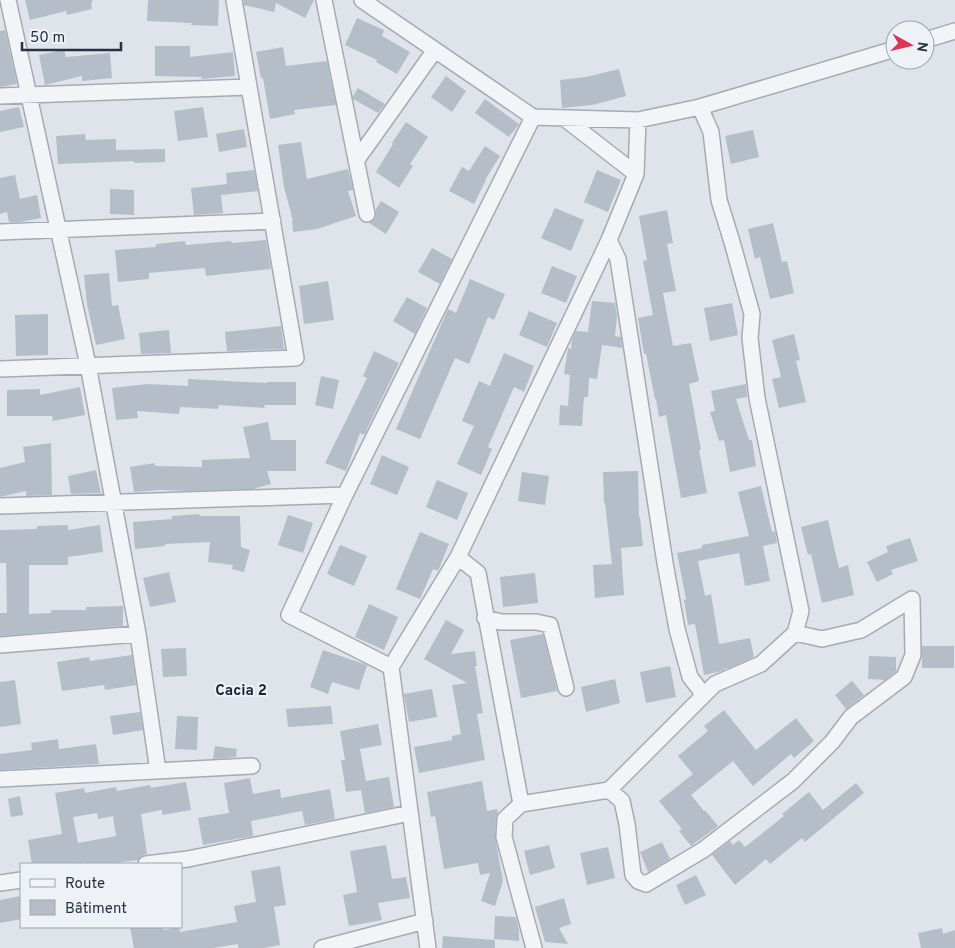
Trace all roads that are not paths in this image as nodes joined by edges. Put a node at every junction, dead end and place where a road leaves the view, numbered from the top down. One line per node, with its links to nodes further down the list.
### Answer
1 (8, 0): 11 (street)
2 (234, 0): 10 (street)
3 (324, 0): 17 (street)
4 (362, 0): 8 (street)
5 (948, 34): 6 (street); 7 (street)
6 (935, 37)
7 (955, 45)
8 (436, 50): 14 (street); 17 (street)
9 (885, 52): 13 (street)
10 (249, 87): 11 (street); 20 (street)
11 (28, 95): 12 (street); 21 (street)
12 (0, 96)
13 (700, 107): 16 (street); 31 (street)
14 (533, 117): 15 (street); 26 (street)
15 (564, 118): 16 (street); 18 (street)
16 (638, 120): 18 (street)
17 (356, 161): 19 (street)
18 (636, 174): 23 (street)
19 (367, 214)
20 (273, 220): 21 (street); 24 (street)
21 (58, 230): 22 (street); 24 (street)
22 (0, 232)
23 (609, 240): 29 (street); 36 (street)
24 (88, 365): 25 (street); 27 (street)
25 (0, 369)
26 (345, 495): 27 (street); 34 (street)
27 (113, 501): 28 (street); 32 (street)
28 (0, 506)
29 (458, 557): 30 (street); 34 (street)
30 (485, 618): 35 (street); 41 (street)
31 (796, 633): 36 (street); 40 (street)
32 (138, 634): 33 (street); 38 (street)
33 (0, 645)
34 (391, 667): 42 (street)
35 (566, 688)
36 (704, 694): 40 (street)
37 (252, 766): 38 (street)
38 (158, 771): 39 (street)
39 (0, 779)
40 (609, 790): 41 (street)
41 (521, 804): 49 (street)
42 (410, 813): 43 (street); 46 (street)
43 (154, 863)
44 (20, 880): 45 (street)
45 (0, 882)
46 (425, 921): 47 (street); 48 (street)
47 (322, 948)
48 (428, 948)
49 (534, 948)

